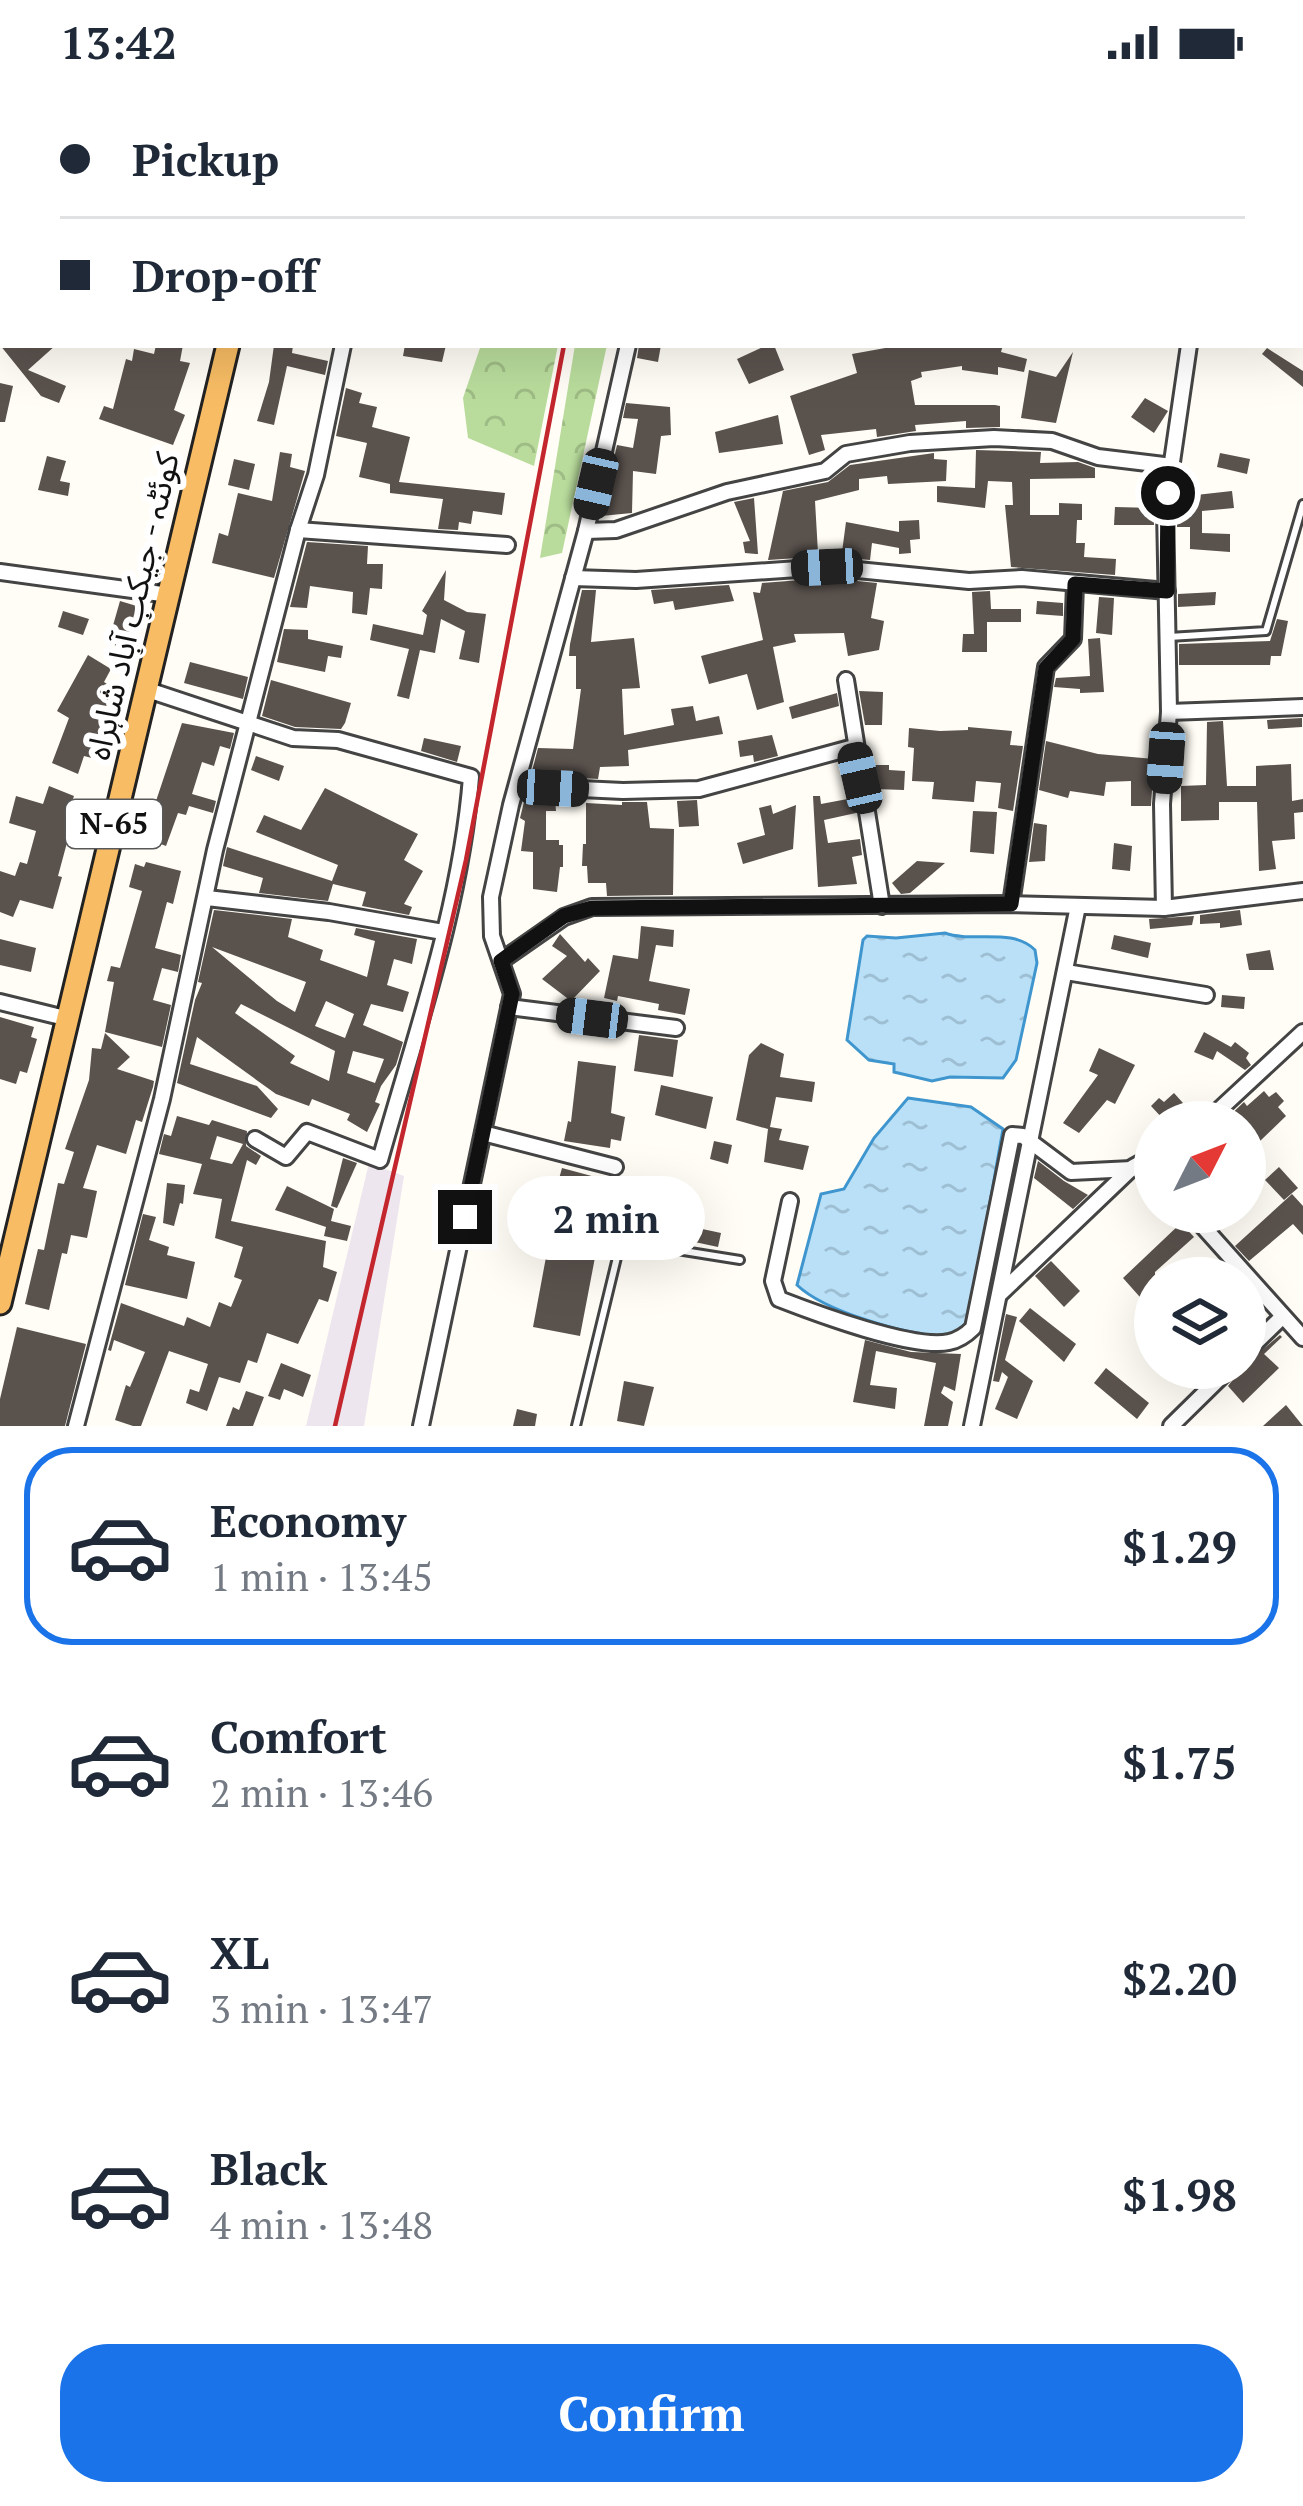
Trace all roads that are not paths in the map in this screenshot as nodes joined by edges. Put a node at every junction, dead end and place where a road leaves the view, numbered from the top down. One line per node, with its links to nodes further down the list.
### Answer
1 (227, 348): 14 (highway, کوئٹہ - جیکب آباد شاہراہ / N-65)
2 (343, 348): 7 (street)
3 (627, 348): 8 (street)
4 (1189, 348): 5 (street)
5 (1172, 466): 8 (street); 13 (street)
6 (1303, 504): 15 (lane)
7 (298, 530): 9 (street); 20 (street)
8 (586, 531): 11 (street)
9 (507, 545)
10 (0, 572): 14 (street)
11 (573, 578): 12 (street); 22 (street)
12 (1075, 584): 13 (street); 25 (street)
13 (1167, 591): 15 (street)
14 (169, 595): 17 (highway, کوئٹہ - جیکب آباد شاہراہ / N-65)
15 (1169, 637): 19 (street)
16 (846, 680): 21 (street)
17 (145, 689): 20 (street); 35 (highway, کوئٹہ - جیکب آباد شاہراہ / N-65)
18 (1303, 706): 19 (street)
19 (1169, 712): 28 (street)
20 (250, 722): 24 (street); 29 (street)
21 (854, 747): 22 (street); 26 (street)
22 (518, 786): 30 (street)
23 (1303, 891): 28 (street)
24 (207, 898): 29 (street); 53 (street)
25 (1011, 904): 26 (street); 27 (street)
26 (882, 906): 30 (street)
27 (1078, 906): 28 (street); 31 (street)
28 (1164, 908)
29 (443, 932): 40 (street)
30 (501, 961): 34 (street)
31 (1066, 972): 32 (street); 41 (street)
32 (1206, 994)
33 (0, 1002): 35 (street)
34 (509, 1007): 36 (street); 39 (street)
35 (69, 1019): 48 (highway, کوئٹہ - جیکب آباد شاہراہ / N-65)
36 (676, 1028)
37 (1300, 1041): 38 (street)
38 (1230, 1101)
39 (483, 1133): 42 (street); 54 (street)
40 (255, 1139)
41 (1028, 1139): 43 (street); 44 (street); 47 (street)
42 (615, 1167)
43 (1132, 1169): 47 (street)
44 (790, 1201)
45 (1208, 1233): 49 (street)
46 (740, 1260): 55 (lane)
47 (1000, 1294): 56 (street)
48 (0, 1303)
49 (1282, 1317): 50 (street); 51 (street)
50 (1266, 1333)
51 (1303, 1338)
52 (1209, 1389): 57 (street)
53 (76, 1426)
54 (421, 1426)
55 (576, 1426)
56 (972, 1426)
57 (1171, 1426)

